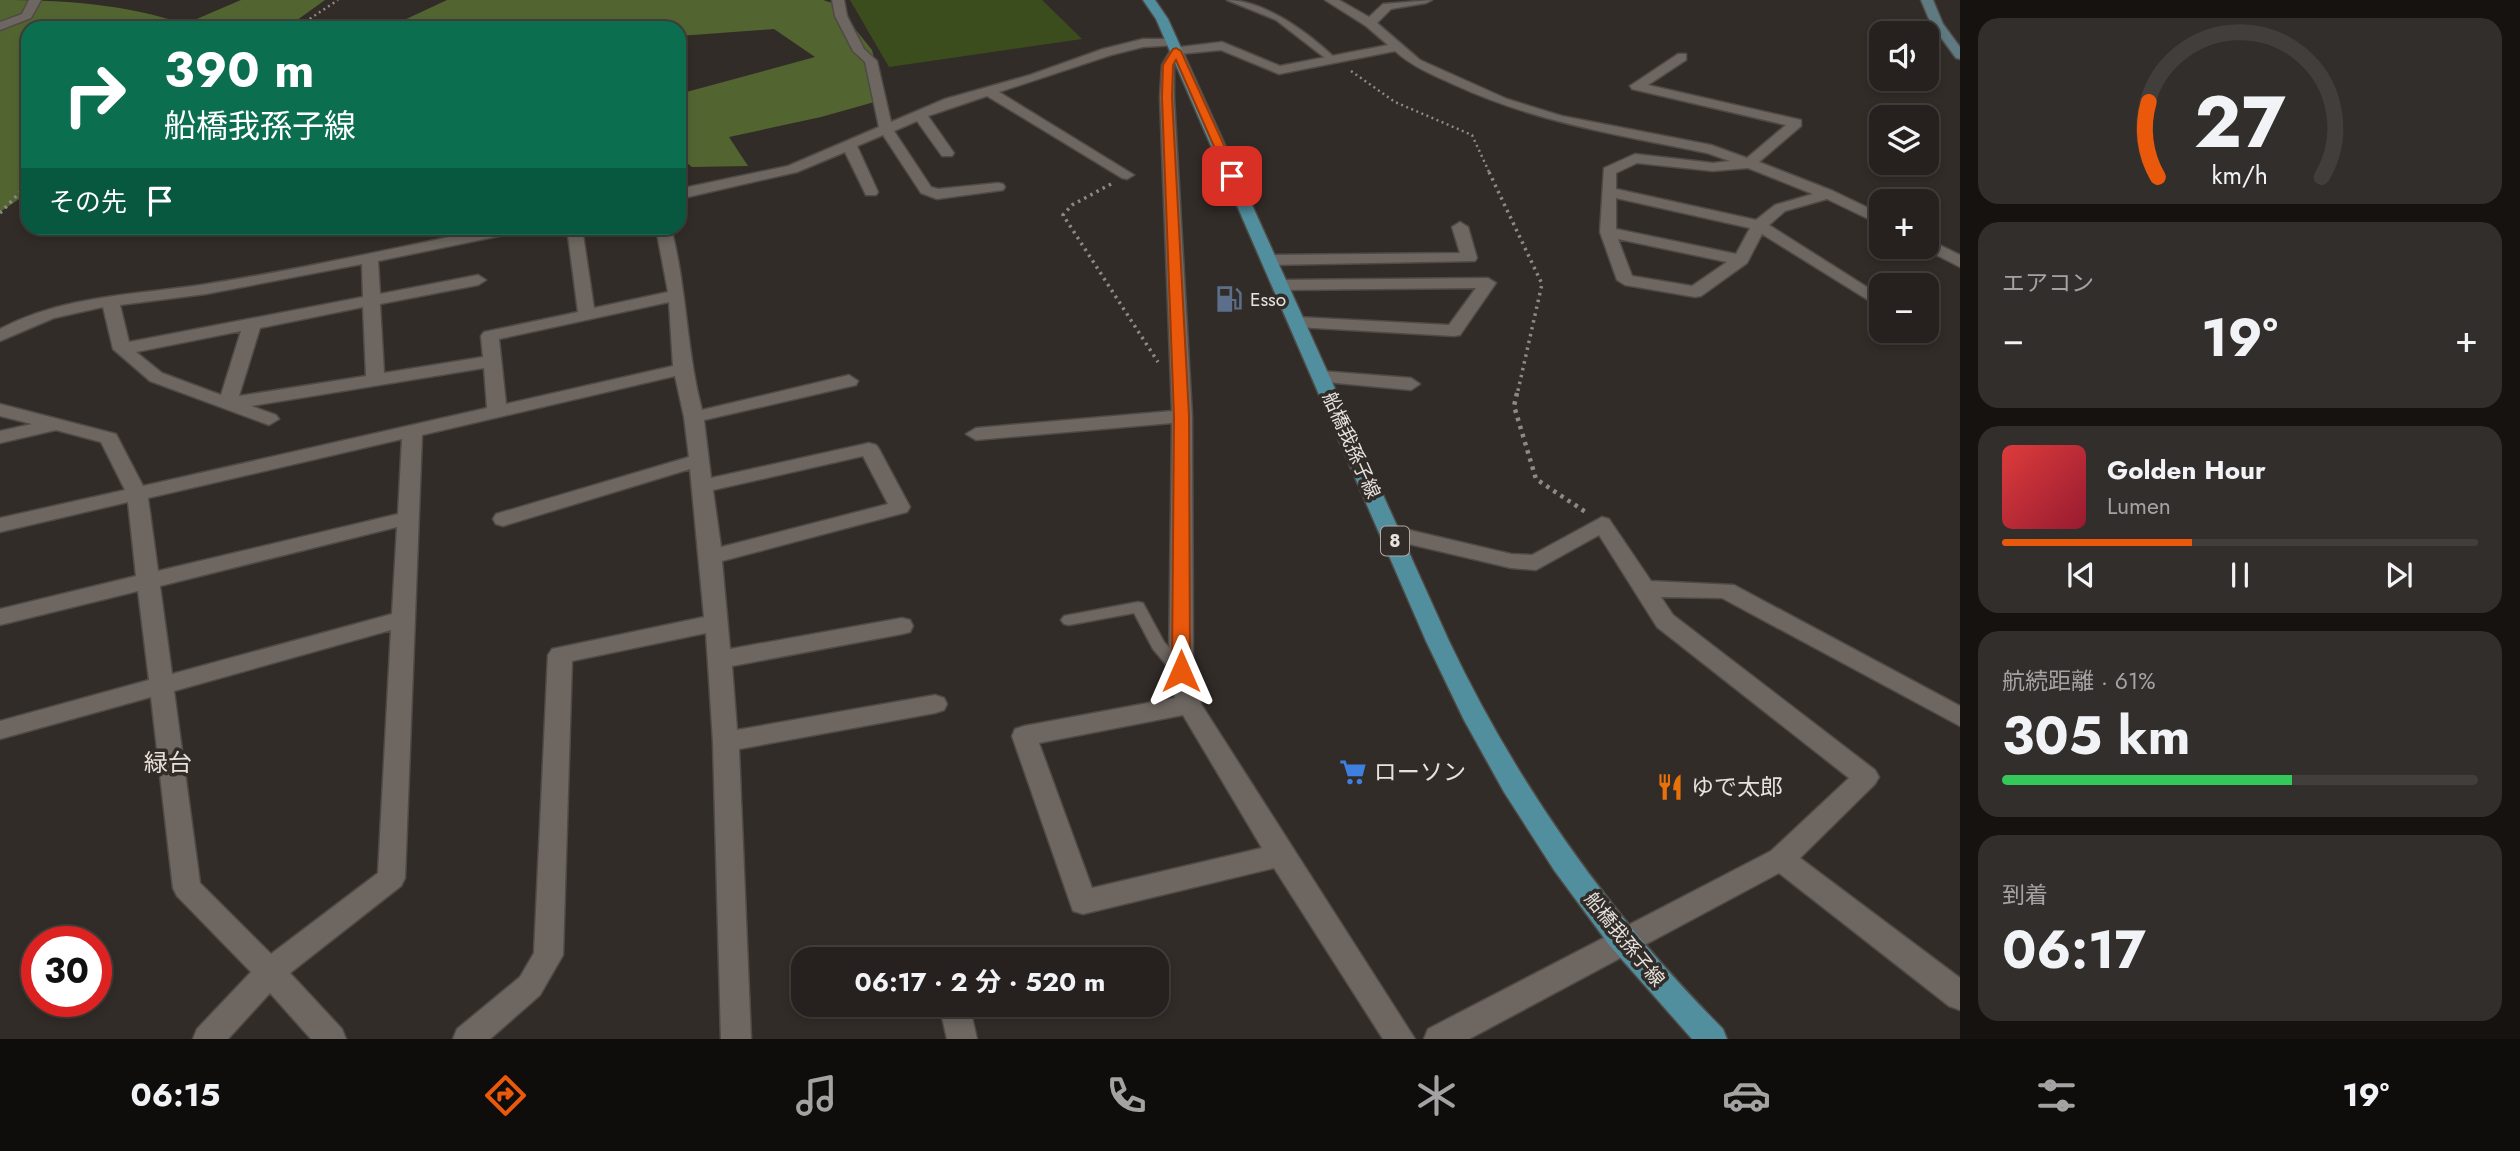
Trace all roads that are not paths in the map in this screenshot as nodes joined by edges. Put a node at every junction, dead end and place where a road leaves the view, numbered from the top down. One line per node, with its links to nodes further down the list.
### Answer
1 (35, 0): 9 (street)
2 (838, 0): 17 (street)
3 (1149, 0): 10 (main road, 船橋我孫子線 / 8)
4 (1231, 0): 14 (lane)
5 (1331, 0): 8 (street)
6 (1426, 0): 8 (street)
7 (1927, 0): 12 (street)
8 (1370, 23): 11 (street)
9 (0, 26)
10 (1174, 46): 14 (street); 15 (street); 36 (main road, 船橋我孫子線 / 8); 57 (street)
11 (1396, 47): 14 (street); 20 (street)
12 (1960, 55)
13 (1682, 57): 20 (street)
14 (1332, 59)
15 (988, 91): 16 (street); 21 (street)
16 (919, 114): 17 (street); 19 (street)
17 (886, 129): 18 (street); 22 (street)
18 (849, 144): 23 (street); 24 (street)
19 (947, 153)
20 (1748, 164): 25 (street); 26 (street)
21 (1126, 175)
22 (998, 187)
23 (686, 192)
24 (871, 192)
25 (1608, 192): 28 (street); 30 (street)
26 (1828, 194): 27 (street); 28 (street)
27 (1869, 214)
28 (1759, 225): 37 (street); 42 (street)
29 (1460, 227): 36 (street)
30 (1608, 233): 37 (street); 37 (street)
31 (479, 235): 35 (street)
32 (575, 235): 45 (street)
33 (665, 235): 41 (street)
34 (1939, 251): 38 (street)
35 (370, 257): 43 (street); 44 (street)
36 (1270, 260): 40 (main road, 船橋我孫子線 / 8)
37 (1741, 260)
38 (1960, 262)
39 (478, 280): 43 (street)
40 (1281, 285): 46 (main road, 船橋我孫子線 / 8); 46 (street)
41 (677, 295): 45 (street); 51 (street)
42 (1869, 295)
43 (374, 300): 47 (street); 53 (street)
44 (111, 303): 48 (street); 49 (street)
45 (587, 315): 50 (street)
46 (1297, 322): 52 (main road, 船橋我孫子線 / 8)
47 (252, 324): 49 (street); 56 (street)
48 (0, 336)
49 (122, 349): 56 (street)
50 (492, 361): 53 (street); 59 (street)
51 (682, 369): 59 (street); 60 (street)
52 (1321, 377): 55 (street); 72 (main road, 船橋我孫子線 / 8)
53 (375, 380): 56 (street)
54 (849, 381): 60 (street)
55 (1411, 384)
56 (227, 404): 61 (street)
57 (1181, 407): 64 (street); 82 (street)
58 (0, 410): 62 (street)
59 (497, 413): 63 (street)
60 (694, 417): 66 (street)
61 (269, 419)
62 (59, 424): 65 (street); 68 (street)
63 (412, 432): 68 (street); 69 (street)
64 (976, 434)
65 (0, 436)
66 (699, 460): 67 (street); 70 (street)
67 (703, 486): 73 (street); 73 (street)
68 (137, 494): 71 (street); 74 (street)
69 (408, 518): 74 (street); 77 (street)
70 (503, 519)
71 (0, 525)
72 (1392, 533): 75 (street); 91 (main road, 船橋我孫子線 / 8)
73 (711, 557): 79 (street)
74 (147, 580): 76 (street); 83 (street)
75 (1644, 589): 86 (street); 90 (street)
76 (0, 617)
77 (403, 619): 83 (street); 92 (street)
78 (1069, 620): 82 (lane)
79 (716, 623): 81 (street); 97 (street)
80 (902, 626): 81 (street)
81 (719, 660): 88 (street)
82 (1181, 671): 85 (street)
83 (160, 684): 87 (street); 92 (street)
84 (934, 704): 88 (street)
85 (1189, 705): 89 (street); 89 (street)
86 (1960, 717)
87 (0, 730)
88 (726, 742): 98 (street)
89 (1280, 855): 100 (street)
90 (1782, 859): 91 (street); 93 (street)
91 (1625, 944): 101 (street); 102 (main road, 船橋我孫子線 / 8)
92 (270, 972): 95 (street); 96 (street)
93 (1960, 996)
94 (957, 1017): 99 (street)
95 (208, 1039)
96 (331, 1039)
97 (468, 1039)
98 (736, 1039)
99 (962, 1039)
100 (1400, 1039)
101 (1439, 1039)
102 (1712, 1039)

